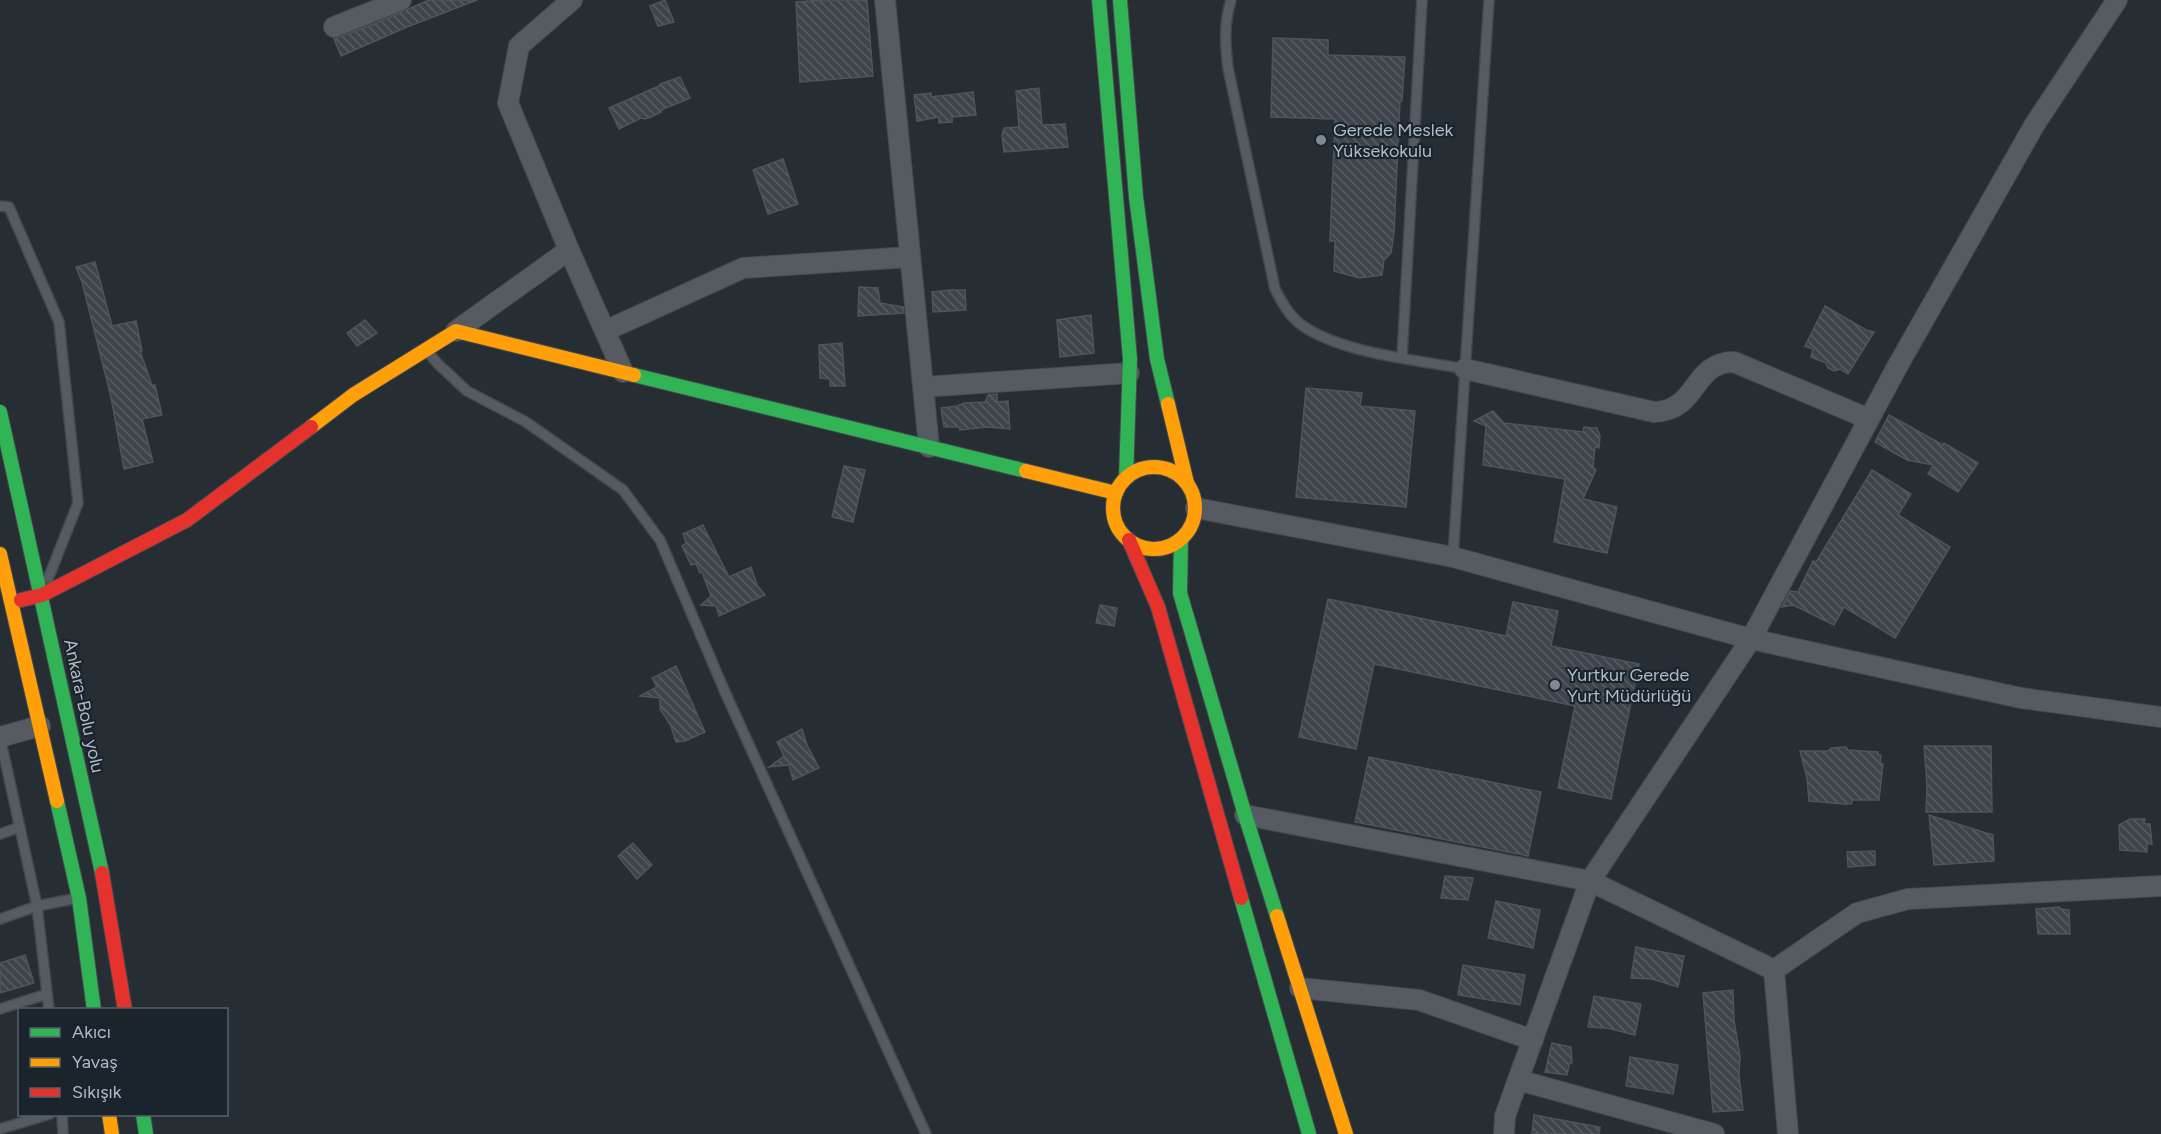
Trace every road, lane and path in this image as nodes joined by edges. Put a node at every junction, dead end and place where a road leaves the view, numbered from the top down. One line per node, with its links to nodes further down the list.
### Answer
1 (401, 0): 10 (street)
2 (572, 0): 13 (street)
3 (885, 0): 14 (street)
4 (1099, 0): 21 (main road)
5 (1120, 0): 27 (main road)
6 (1231, 0): 18 (lane)
7 (1422, 0): 18 (lane)
8 (1489, 0): 19 (lane)
9 (2117, 0): 24 (street)
10 (381, 4): 11 (street)
11 (334, 27)
12 (0, 206): 34 (lane)
13 (569, 250): 15 (street); 16 (street)
14 (910, 257): 15 (street); 22 (street)
15 (605, 331): 20 (street)
16 (456, 332): 17 (main road); 20 (main road)
17 (427, 350): 34 (main road); 65 (lane)
18 (1402, 357): 19 (lane)
19 (1465, 369): 24 (street); 33 (lane)
20 (623, 372): 25 (main road)
21 (1129, 373): 22 (street); 26 (main road)
22 (923, 387): 25 (street)
23 (0, 412): 34 (main road, Ankara-Bolu yolu)
24 (1869, 419): 36 (street)
25 (929, 447): 28 (main road)
26 (1126, 478): 27 (main road); 28 (main road)
27 (1187, 483): 29 (main road)
28 (1116, 493): 30 (main road)
29 (1196, 508): 31 (main road); 33 (street)
30 (1129, 540): 31 (main road); 66 (main road)
31 (1181, 540): 40 (main road)
32 (0, 554): 35 (main road)
33 (1453, 557): 36 (street)
34 (42, 595): 35 (main road); 53 (main road, Ankara-Bolu yolu)
35 (6, 603): 38 (main road)
36 (1751, 639): 37 (street); 43 (street)
37 (2161, 717)
38 (40, 726): 39 (street); 45 (main road)
39 (0, 737): 41 (lane)
40 (1245, 815): 43 (street); 49 (main road)
41 (20, 827): 42 (lane); 46 (lane)
42 (0, 834)
43 (1590, 880): 48 (street); 55 (street)
44 (2161, 886): 48 (street)
45 (78, 898): 46 (lane); 52 (main road)
46 (37, 906): 47 (lane); 50 (lane)
47 (0, 918)
48 (1774, 970): 70 (street)
49 (1300, 988): 55 (street); 67 (main road)
50 (47, 994): 51 (lane); 54 (lane)
51 (49, 1008)
52 (94, 1008)
53 (126, 1008)
54 (0, 1009)
55 (1533, 1040): 56 (street)
56 (1518, 1080): 68 (street); 69 (street)
57 (43, 1116): 61 (lane)
58 (62, 1116): 62 (lane)
59 (109, 1116): 63 (main road)
60 (143, 1116): 64 (main road)
61 (0, 1129)
62 (63, 1134)
63 (112, 1134)
64 (146, 1134)
65 (926, 1134)
66 (1309, 1134)
67 (1346, 1134)
68 (1504, 1134)
69 (1714, 1134)
70 (1788, 1134)

